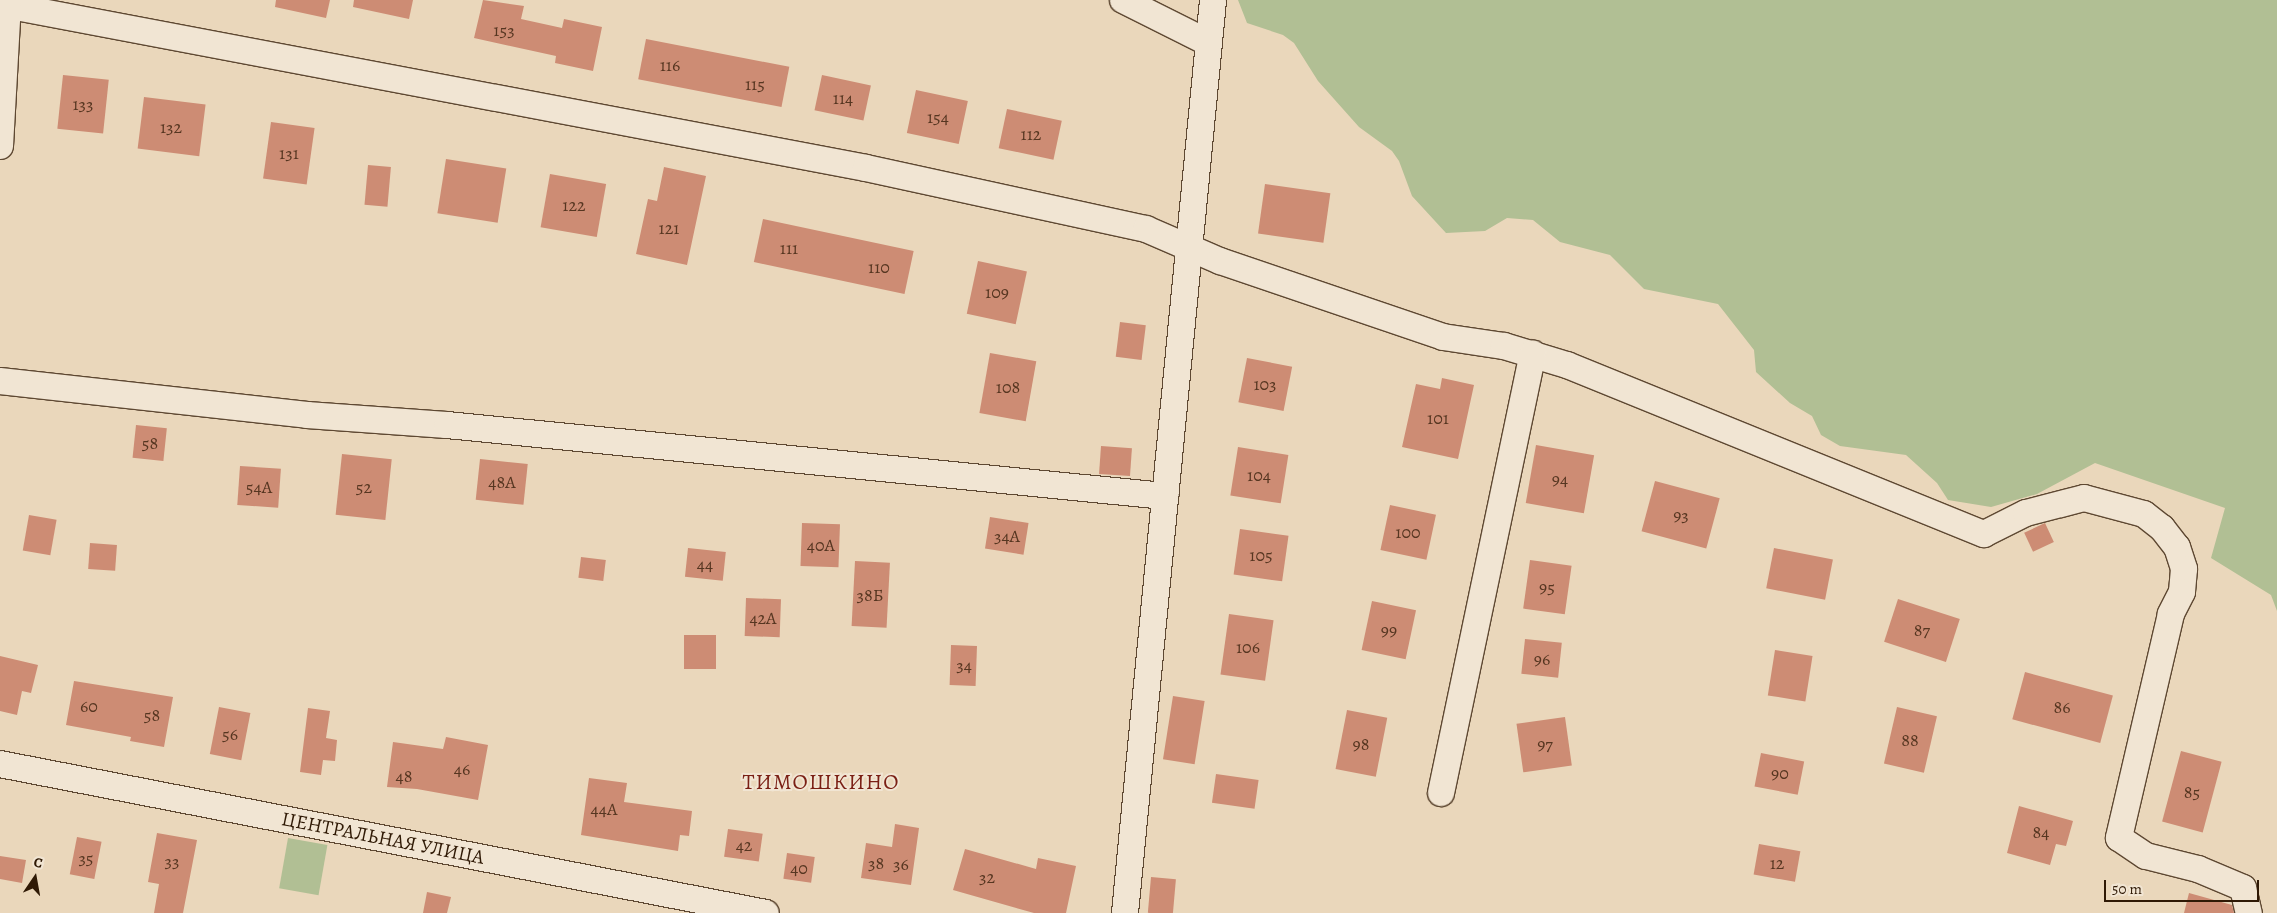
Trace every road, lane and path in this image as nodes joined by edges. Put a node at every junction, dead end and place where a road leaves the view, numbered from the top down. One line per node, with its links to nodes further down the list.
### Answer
1 (1123, 0): 4 (street)
2 (1213, 0): 4 (street)
3 (4, 4): 5 (street); 6 (street)
4 (1207, 42): 6 (street)
5 (0, 146)
6 (1187, 245): 7 (street); 9 (street)
7 (1533, 354): 11 (street); 14 (street)
8 (0, 380): 9 (street)
9 (1165, 496): 13 (street)
10 (0, 764): 12 (street, ЦЕНТРАЛЬНАЯ УЛИЦА)
11 (1442, 793)
12 (766, 913)
13 (1125, 913)
14 (2249, 913)

